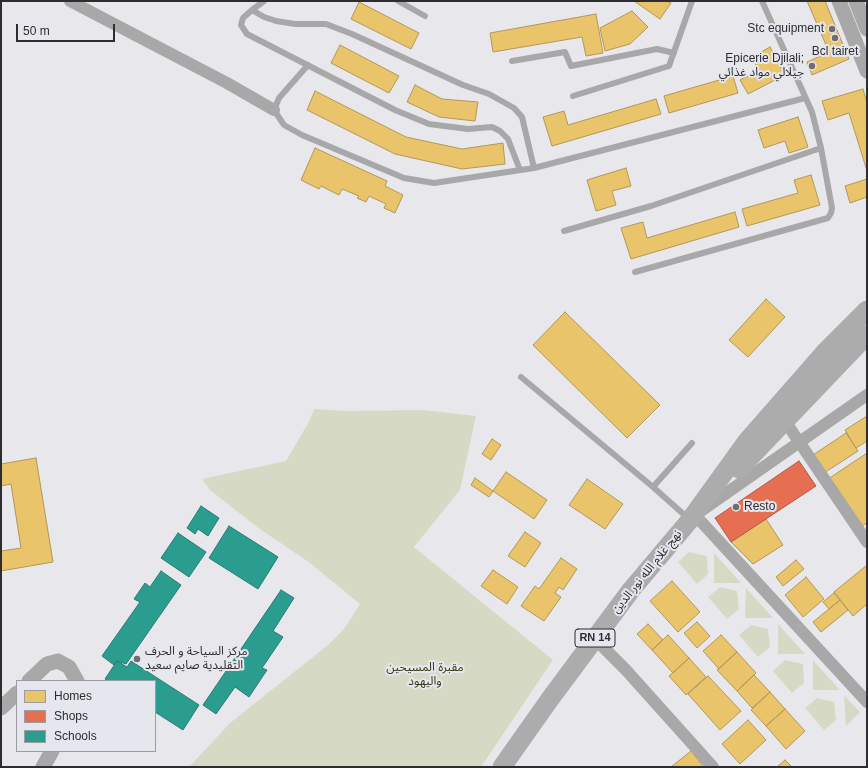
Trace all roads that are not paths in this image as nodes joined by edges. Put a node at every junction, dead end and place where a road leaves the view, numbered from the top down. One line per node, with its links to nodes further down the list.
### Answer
1 (70, 1): 17 (street)
2 (264, 1): 8 (lane)
3 (398, 1): 9 (lane)
4 (692, 1): 11 (lane)
5 (762, 1): 16 (lane)
6 (839, 1): 14 (street)
7 (861, 8): 10 (street)
8 (252, 10): 13 (lane); 19 (lane)
9 (425, 16)
10 (867, 29)
11 (674, 54): 12 (lane); 15 (lane)
12 (512, 62)
13 (308, 65): 17 (lane); 20 (lane)
14 (867, 71)
15 (573, 96)
16 (805, 98): 18 (lane); 19 (lane)
17 (274, 110): 20 (lane)
18 (821, 148): 21 (lane); 22 (lane)
19 (534, 168): 20 (lane)
20 (520, 170)
21 (564, 231)
22 (635, 272)
23 (867, 310): 27 (main road, RN 14)
24 (867, 335): 27 (main road, RN 14)
25 (521, 377): 30 (lane)
26 (867, 395): 29 (street)
27 (779, 416): 29 (street); 31 (main road, RN 14)
28 (692, 443): 30 (lane)
29 (799, 443): 31 (street); 32 (street)
30 (653, 487): 31 (lane)
31 (692, 517): 33 (main road, نهج غلام الله نور الدين / RN 14); 37 (street)
32 (867, 542)
33 (595, 638): 41 (main road, نهج غلام الله نور الدين / RN 14); 42 (street)
34 (30, 680): 35 (street)
35 (76, 680)
36 (16, 694): 38 (street)
37 (867, 702)
38 (1, 708)
39 (51, 752): 40 (street)
40 (43, 767)
41 (502, 767)
42 (713, 767)

